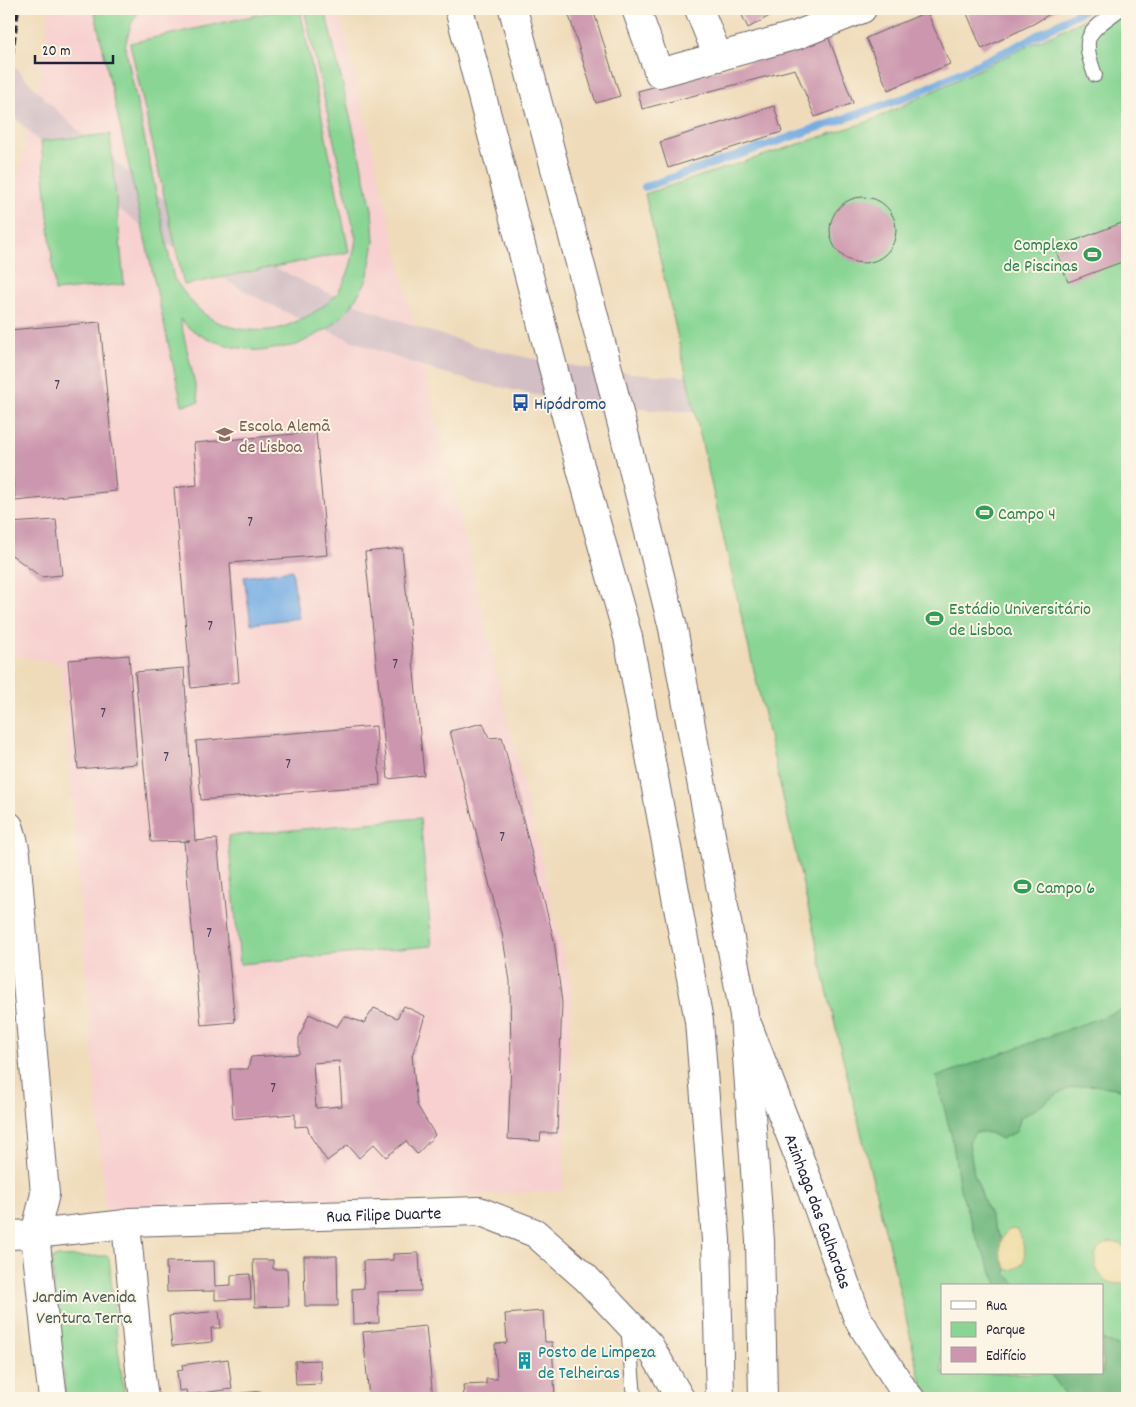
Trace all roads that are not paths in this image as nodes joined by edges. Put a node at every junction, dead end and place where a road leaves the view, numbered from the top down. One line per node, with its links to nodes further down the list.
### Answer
1 (513, 9): 10 (main road)
2 (636, 9): 7 (main road)
3 (699, 9): 7 (main road)
4 (862, 9): 7 (main road)
5 (1120, 9): 8 (lane)
6 (457, 12): 18 (main road)
7 (718, 57)
8 (1095, 75)
9 (9, 826): 12 (main road)
10 (744, 1015): 19 (main road); 20 (main road, Azinhaga das Galhardas)
11 (126, 1224): 12 (main road, Rua Filipe Duarte); 13 (main road, Rua Filipe Duarte); 15 (main road)
12 (22, 1234): 14 (main road)
13 (627, 1322): 16 (lane); 17 (main road, Rua Filipe Duarte)
14 (53, 1398)
15 (144, 1398)
16 (634, 1398)
17 (680, 1398)
18 (720, 1398)
19 (763, 1398)
20 (910, 1398)

